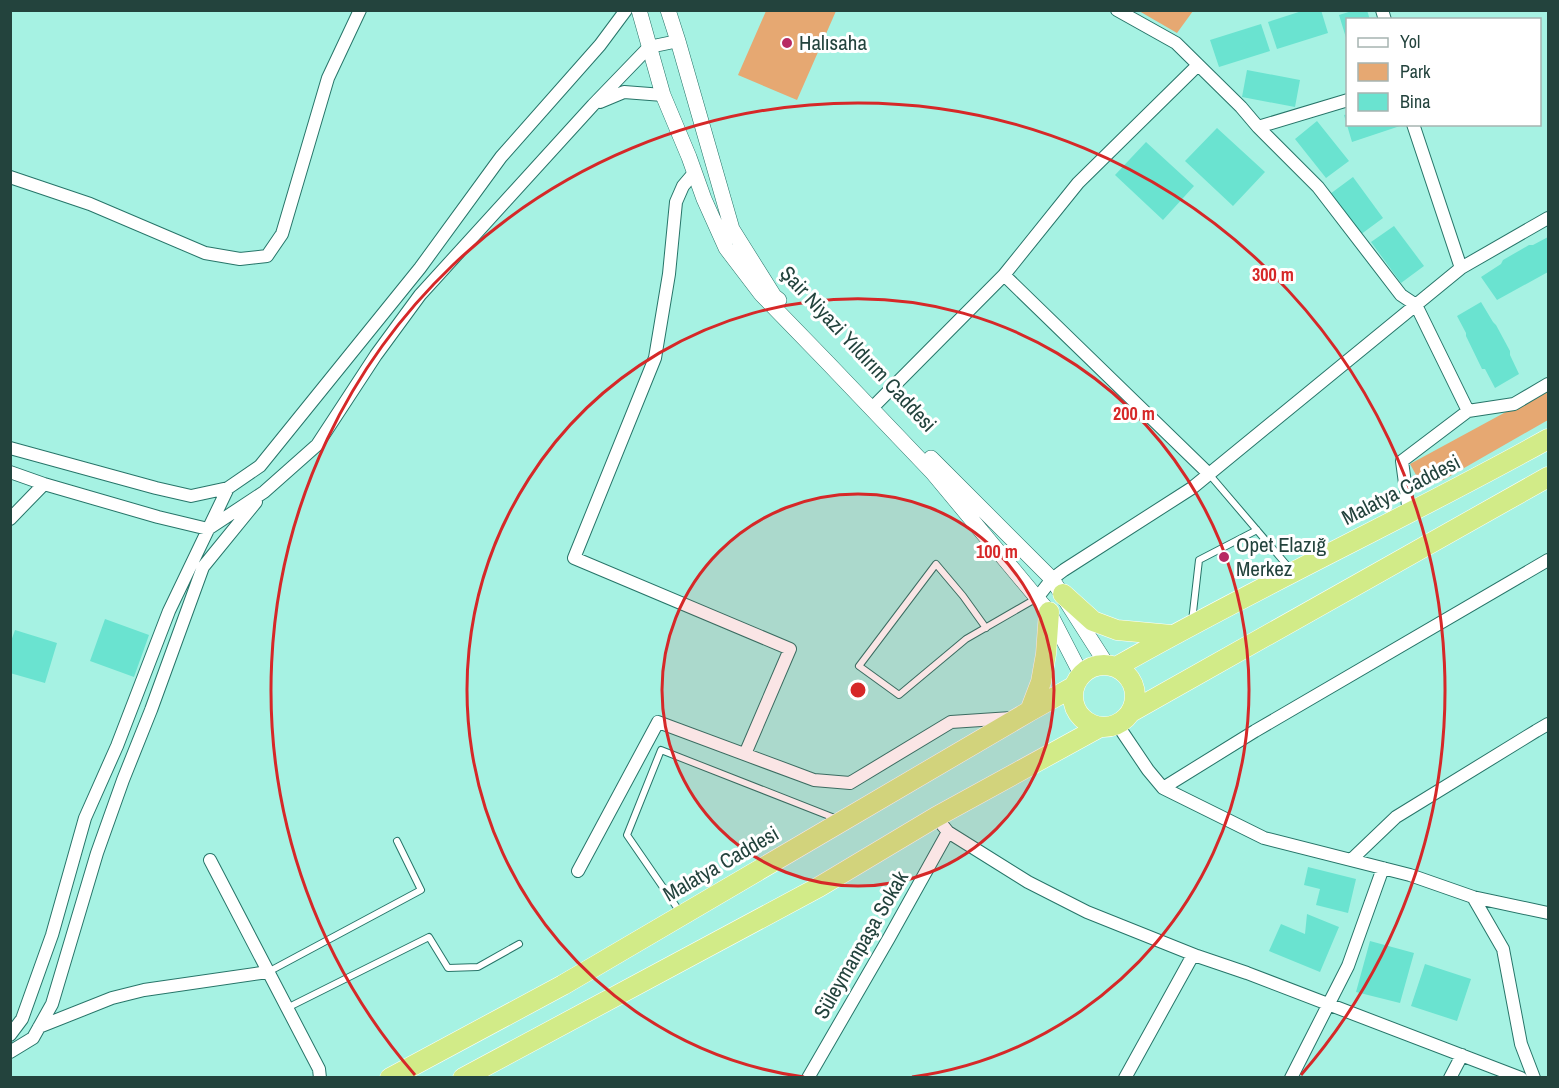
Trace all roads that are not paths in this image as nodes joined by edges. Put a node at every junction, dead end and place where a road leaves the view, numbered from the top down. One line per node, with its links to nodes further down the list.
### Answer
1 (360, 10): 15 (street)
2 (626, 10): 29 (street)
3 (639, 10): 7 (street)
4 (668, 10): 6 (street, Şair Niyazi Yıldırım Caddesi)
5 (1117, 10): 8 (street)
6 (678, 41): 7 (street); 21 (street, Şair Niyazi Yıldırım Caddesi)
7 (649, 47): 9 (street); 11 (street)
8 (1198, 65): 13 (street); 18 (street)
9 (663, 94): 11 (street); 14 (street)
10 (1346, 100): 13 (street)
11 (593, 105): 30 (street)
12 (1414, 126): 17 (street)
13 (1258, 127): 19 (street)
14 (694, 172): 38 (street); 47 (street)
15 (10, 177)
16 (1548, 218): 17 (street)
17 (1461, 268): 19 (street)
18 (1004, 275): 21 (street); 26 (street)
19 (1416, 305): 22 (street); 26 (street)
20 (1548, 384): 22 (street)
21 (877, 403): 37 (street, Şair Niyazi Yıldırım Caddesi)
22 (1468, 411): 31 (street)
23 (1548, 439): 31 (highway, Malatya Caddesi)
24 (10, 448): 29 (street)
25 (10, 472): 28 (street)
26 (1209, 474): 34 (lane); 37 (street)
27 (1548, 477): 45 (highway)
28 (44, 484): 32 (street); 33 (street)
29 (228, 488): 33 (street)
30 (264, 492): 33 (street); 64 (street)
31 (1409, 513): 36 (highway, Malatya Caddesi)
32 (10, 519)
33 (208, 529): 65 (street)
34 (1257, 530): 36 (lane); 39 (lane)
35 (1548, 560): 48 (street)
36 (1293, 573): 39 (highway, Malatya Caddesi)
37 (1058, 586): 38 (street); 41 (highway); 42 (street, Şair Niyazi Yıldırım Caddesi)
38 (1043, 605): 40 (lane); 43 (street); 44 (highway)
39 (1191, 625): 41 (highway, Malatya Caddesi)
40 (986, 628): 40 (lane)
41 (1171, 635): 42 (highway, Malatya Caddesi)
42 (1111, 666): 43 (highway); 45 (highway)
43 (1077, 681): 44 (highway, Malatya Caddesi); 45 (highway)
44 (1024, 715): 47 (street); 49 (highway, Malatya Caddesi)
45 (1116, 721): 48 (street); 50 (highway)
46 (1548, 724): 53 (street)
47 (745, 754): 55 (street)
48 (1163, 788): 53 (street)
49 (842, 821): 58 (highway, Malatya Caddesi); 58 (lane)
50 (942, 825): 60 (street); 70 (highway); 71 (street, Süleymanpaşa Sokak)
51 (398, 841): 61 (lane)
52 (210, 860): 61 (street)
53 (1351, 860): 54 (street)
54 (1383, 868): 56 (street); 62 (street)
55 (578, 871)
56 (1473, 897): 57 (street); 76 (street)
57 (1548, 913)
58 (682, 915): 69 (highway, Malatya Caddesi)
59 (519, 944): 63 (lane)
60 (1193, 955): 62 (street); 72 (street)
61 (268, 972): 63 (street); 64 (street)
62 (1329, 1004): 67 (street); 73 (street)
63 (287, 1008): 68 (street)
64 (39, 1027): 66 (street)
65 (10, 1035)
66 (10, 1052)
67 (1462, 1055): 74 (street); 75 (street)
68 (320, 1077)
69 (390, 1077)
70 (463, 1077)
71 (808, 1077)
72 (1125, 1077)
73 (1291, 1077)
74 (1450, 1077)
75 (1521, 1077)
76 (1534, 1077)

